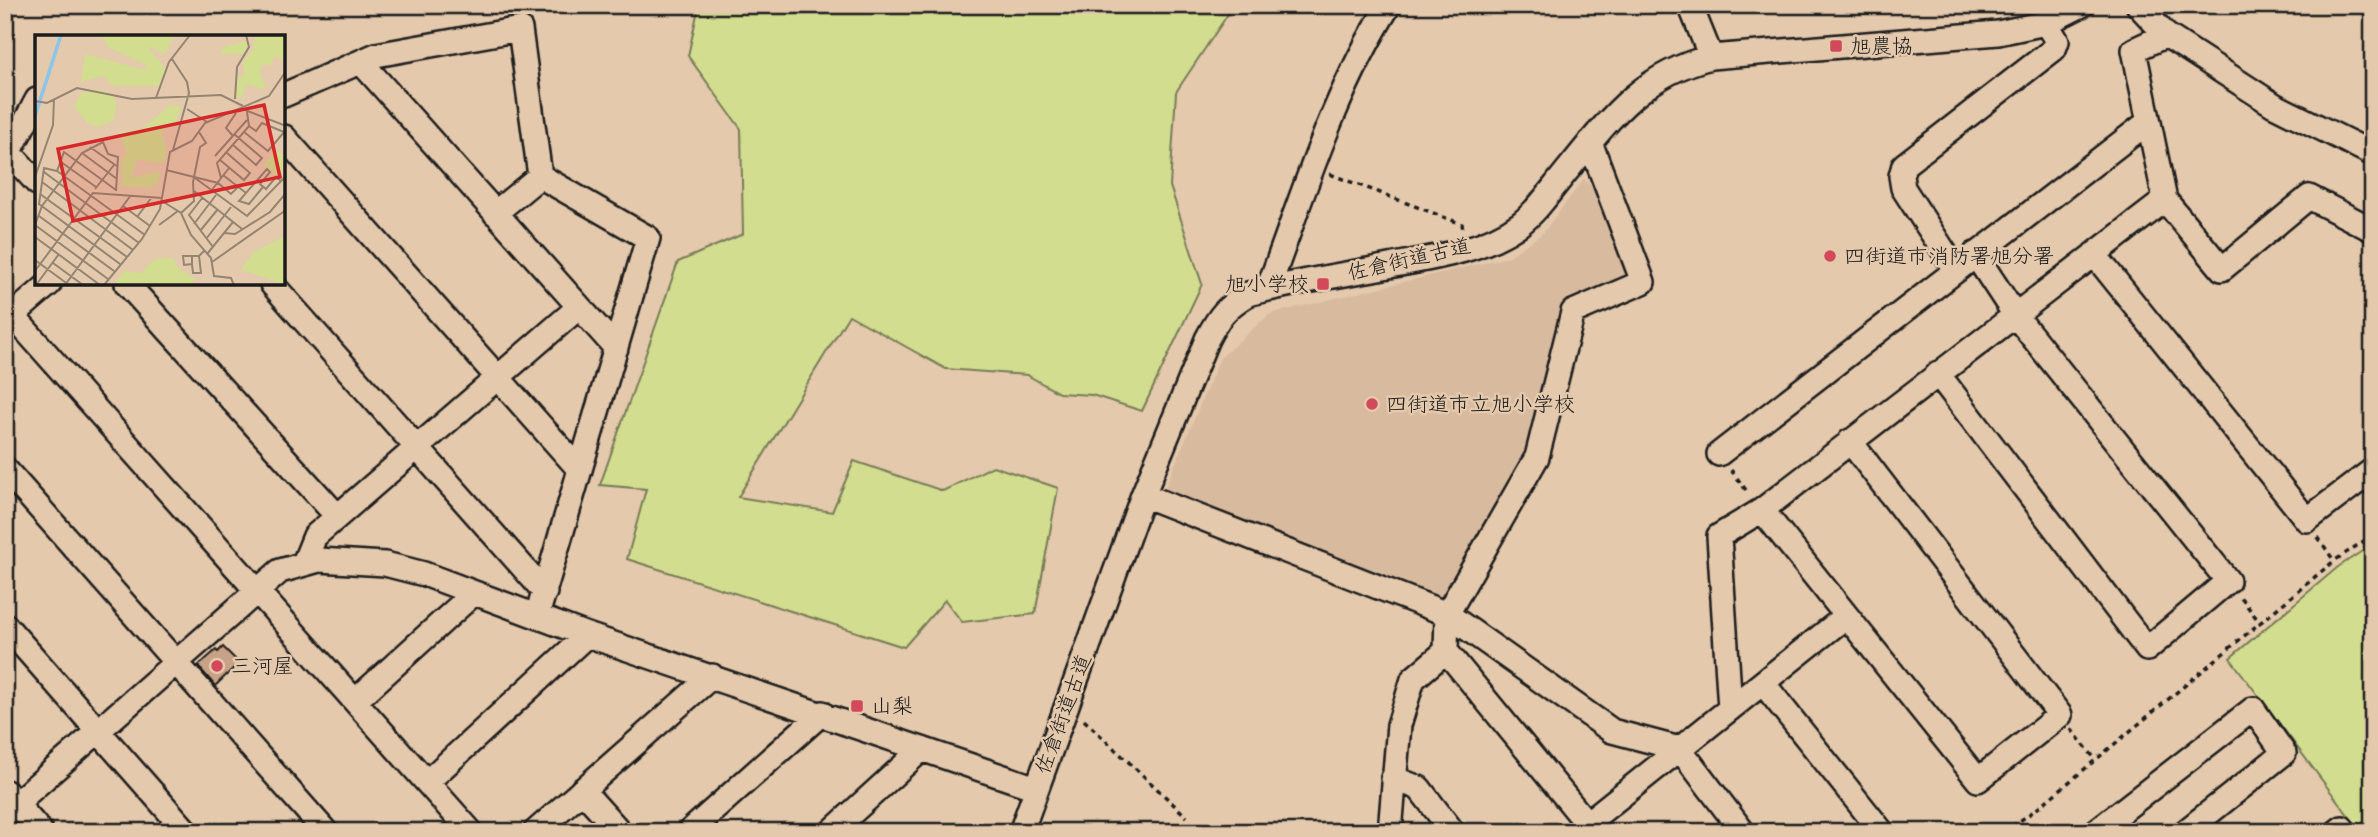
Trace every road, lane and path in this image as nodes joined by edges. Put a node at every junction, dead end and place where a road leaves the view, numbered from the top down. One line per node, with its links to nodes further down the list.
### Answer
1 (1390, 5): 16 (street)
2 (1690, 5): 7 (street)
3 (2082, 5): 5 (street, 佐倉街道古道)
4 (2138, 5): 6 (street)
5 (2046, 23): 7 (street, 佐倉街道古道); 25 (street)
6 (2166, 35): 11 (street); 14 (street)
7 (1711, 57): 13 (street, 佐倉街道古道)
8 (361, 62): 9 (street); 17 (street); 20 (street)
9 (285, 95)
10 (35, 104): 15 (street)
11 (2148, 122): 19 (street); 23 (street)
12 (285, 138): 35 (street)
13 (1590, 142): 22 (street, 佐倉街道古道); 53 (street)
14 (2373, 154)
15 (8, 157): 18 (street)
16 (1312, 167): 22 (path); 29 (street)
17 (540, 176): 20 (street); 33 (street)
18 (35, 181)
19 (2165, 200): 21 (street); 24 (street)
20 (495, 213): 30 (street)
21 (2373, 230)
22 (1468, 248): 29 (street, 佐倉街道古道)
23 (1975, 254): 25 (street); 32 (street)
24 (2094, 254): 32 (street); 45 (street)
25 (1956, 270): 38 (street)
26 (49, 285): 31 (street)
27 (128, 285): 44 (street)
28 (273, 285): 37 (street)
29 (1268, 289): 42 (street, 佐倉街道古道)
30 (579, 307): 33 (street); 35 (street)
31 (8, 315): 50 (street)
32 (2015, 315): 34 (street); 49 (street)
33 (616, 348): 40 (street)
34 (1938, 374): 36 (street); 49 (street)
35 (498, 377): 37 (street); 40 (street)
36 (1850, 441): 43 (street); 67 (street)
37 (417, 447): 44 (street); 51 (street)
38 (1720, 454): 43 (path)
39 (5, 469): 60 (street)
40 (580, 470): 51 (street)
41 (2373, 470): 45 (street)
42 (1143, 495): 53 (street); 64 (street, 佐倉街道古道)
43 (1762, 510): 55 (street); 65 (street)
44 (337, 516): 48 (street)
45 (2307, 520): 47 (path)
46 (2373, 535): 47 (path)
47 (2334, 561): 56 (path)
48 (304, 563): 50 (street); 52 (street)
49 (2228, 581): 56 (path)
50 (256, 590): 60 (street); 63 (street)
51 (545, 592): 54 (street)
52 (474, 593): 54 (street); 63 (street)
53 (1447, 614): 59 (street); 70 (street)
54 (537, 616): 58 (street)
55 (1845, 617): 62 (street); 67 (street)
56 (2261, 624): 71 (path)
57 (5, 625): 68 (street)
58 (587, 635): 61 (street); 73 (street)
59 (1446, 651): 72 (street); 79 (street)
60 (176, 662): 68 (street); 82 (street)
61 (712, 676): 66 (street); 75 (street)
62 (1762, 683): 65 (street); 91 (street)
63 (355, 702): 73 (street)
64 (1067, 705): 74 (street, 佐倉街道古道); 77 (path)
65 (1730, 709): 70 (street)
66 (822, 713): 69 (street); 86 (street)
67 (2060, 715): 71 (path)
68 (98, 731): 76 (street); 81 (street)
69 (922, 748): 74 (street); 87 (street)
70 (1680, 749): 79 (street); 90 (street)
71 (2096, 760): 92 (path)
72 (1393, 778): 88 (street); 89 (street)
73 (427, 782): 83 (street)
74 (1036, 788): 78 (street, 佐倉街道古道)
75 (582, 790): 84 (street); 85 (street)
76 (9, 803): 80 (street)
77 (1187, 817)
78 (1029, 828)
79 (1591, 828)
80 (41, 832)
81 (187, 832)
82 (326, 832)
83 (471, 832)
84 (535, 832)
85 (620, 832)
86 (689, 832)
87 (831, 832)
88 (1390, 832)
89 (1453, 832)
90 (1743, 832)
91 (1882, 832)
92 (2004, 832)
93 (2095, 832): 94 (street)
94 (2185, 832)
95 (2337, 832): 96 (street)
96 (2345, 832)

